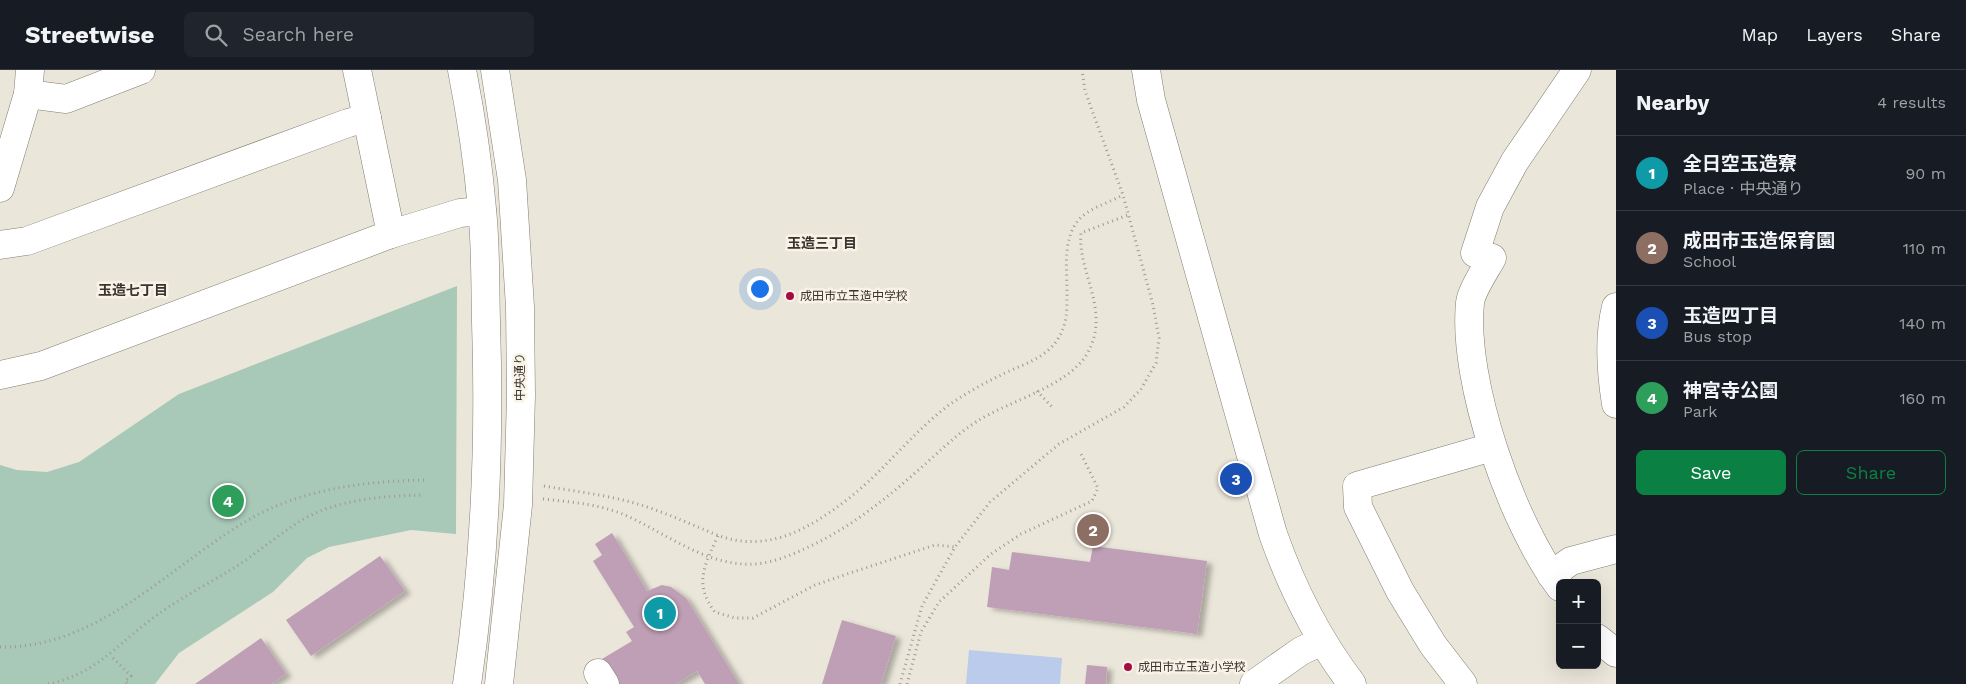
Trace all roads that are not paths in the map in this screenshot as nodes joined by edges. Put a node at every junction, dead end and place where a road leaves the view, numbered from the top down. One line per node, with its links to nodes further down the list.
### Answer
1 (140, 70): 7 (street)
2 (357, 70): 8 (street)
3 (462, 70): 10 (street)
4 (495, 70): 23 (street, 中央通り)
5 (1146, 70): 19 (street)
6 (1577, 70): 16 (street)
7 (29, 82): 9 (street)
8 (367, 118): 11 (street); 12 (street)
9 (0, 188)
10 (482, 210): 11 (street); 22 (street)
11 (391, 234): 14 (street)
12 (0, 246)
13 (1616, 307): 15 (street)
14 (0, 375)
15 (1616, 404)
16 (1492, 447): 18 (street); 26 (street)
17 (1616, 549): 18 (street)
18 (1555, 581)
19 (1322, 641): 24 (street); 25 (street)
20 (1601, 641): 21 (street)
21 (1616, 653)
22 (467, 684)
23 (499, 684)
24 (1254, 684)
25 (1352, 684)
26 (1463, 684)

